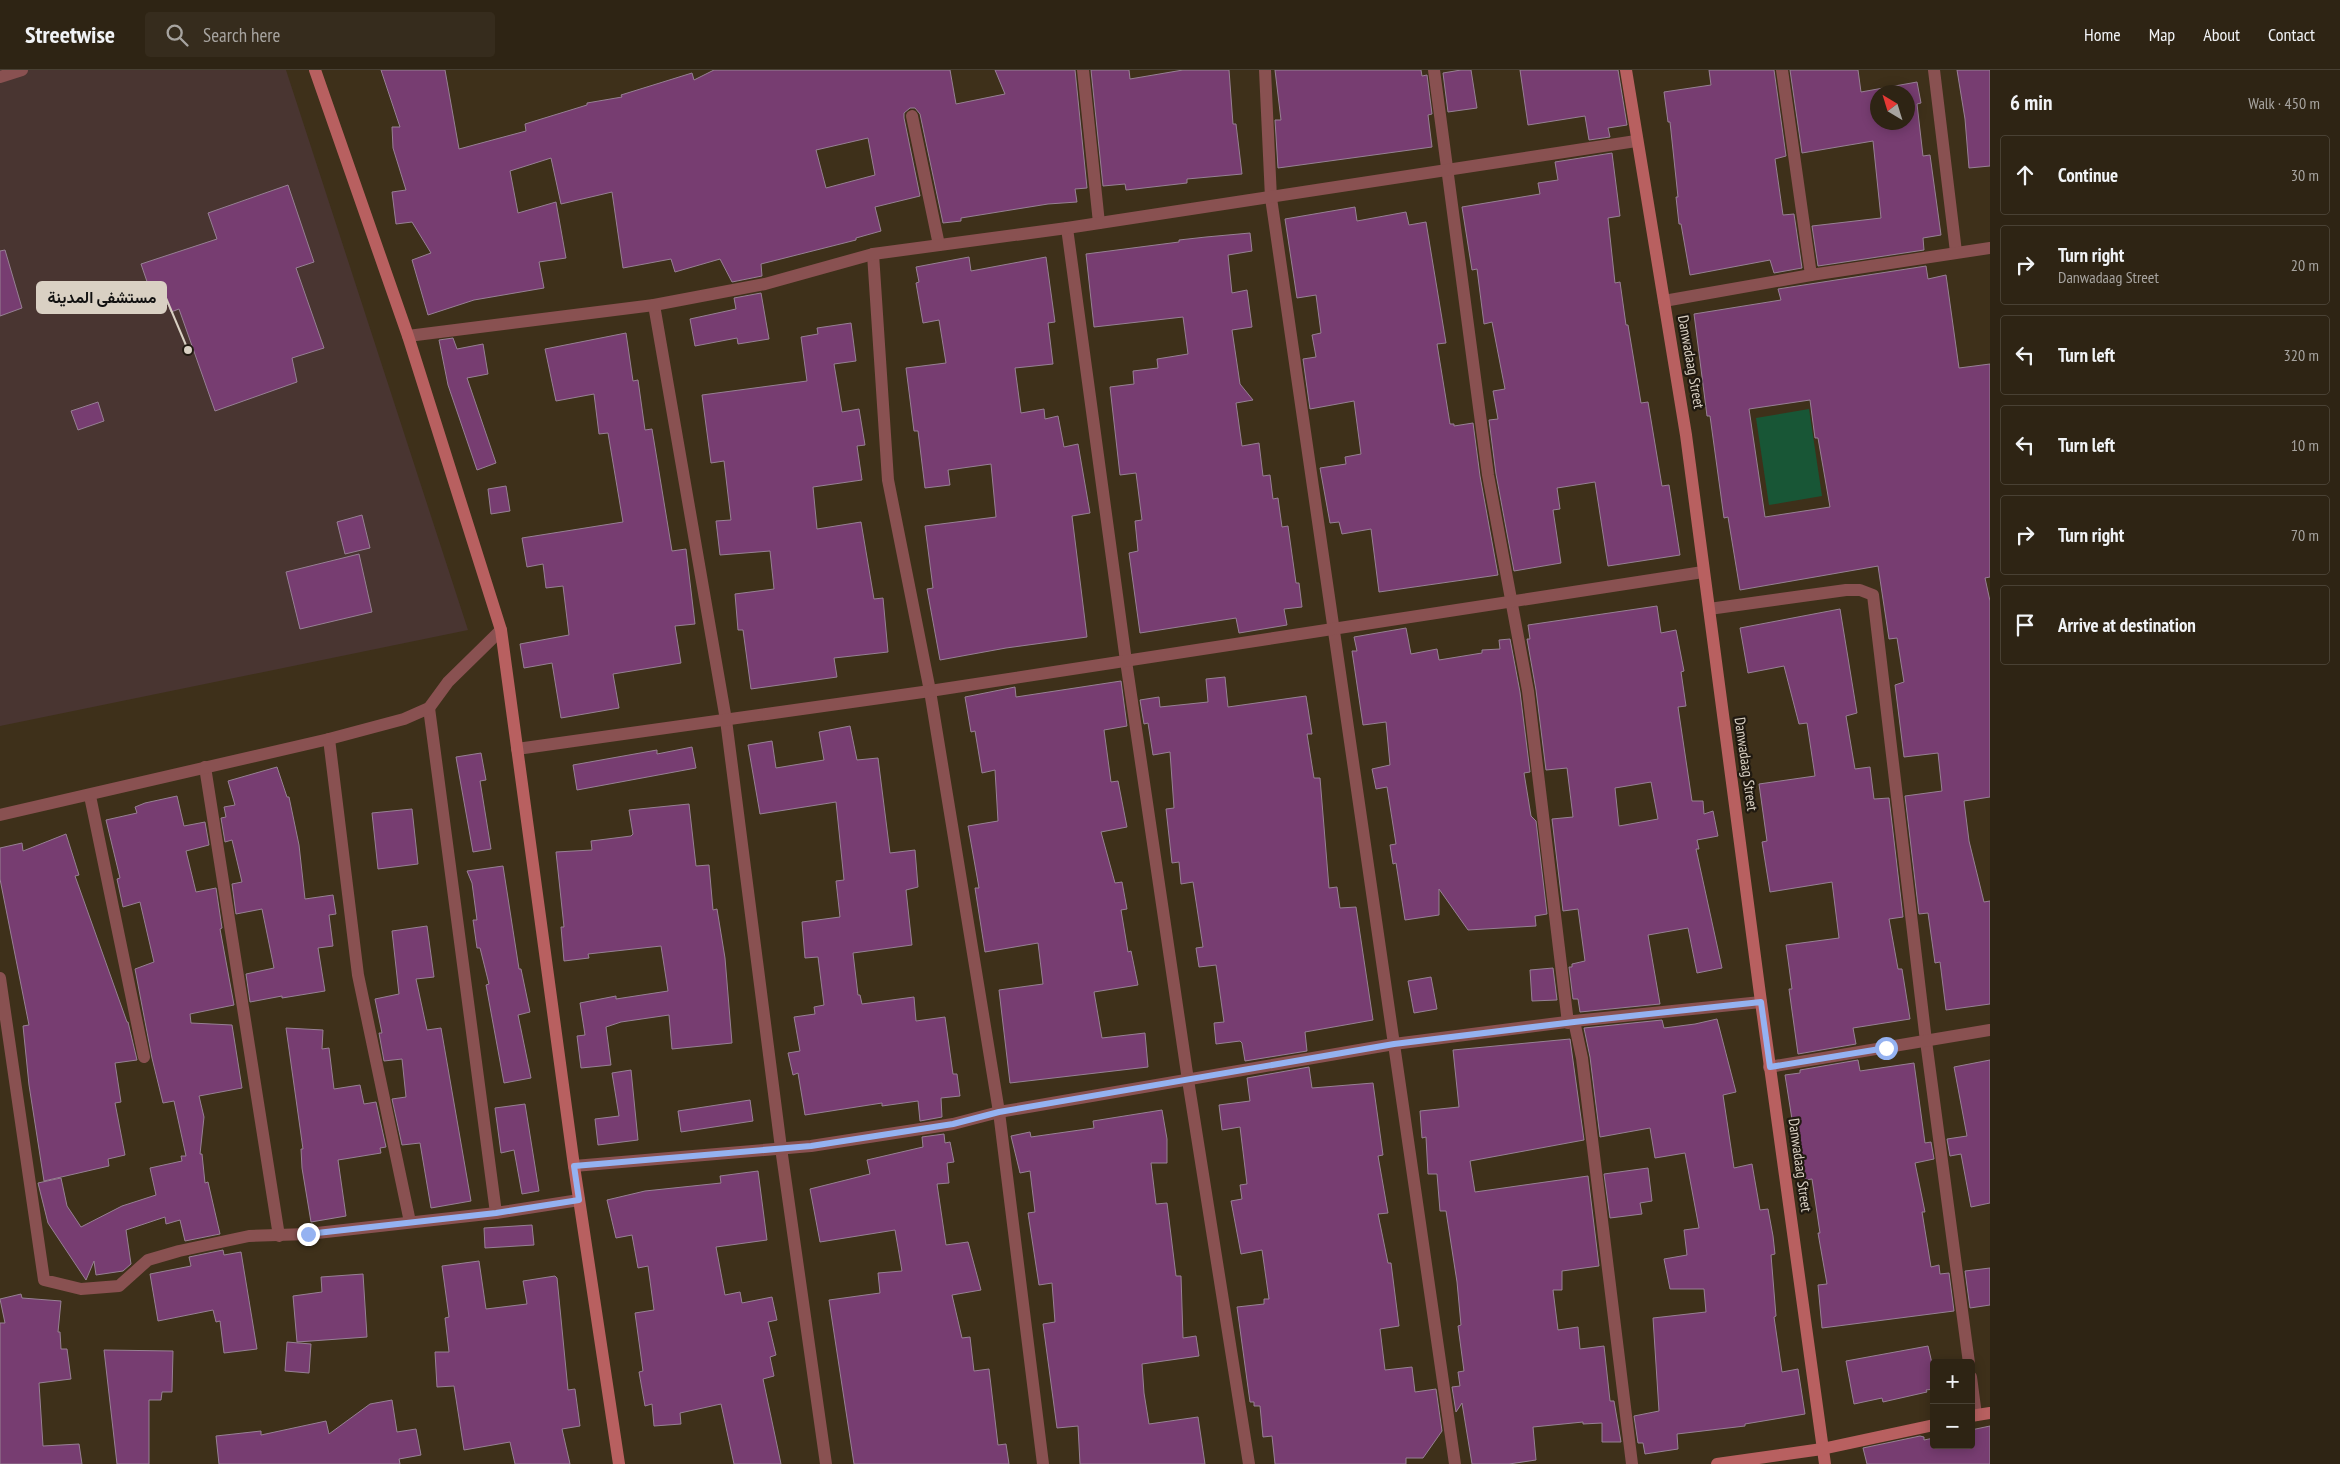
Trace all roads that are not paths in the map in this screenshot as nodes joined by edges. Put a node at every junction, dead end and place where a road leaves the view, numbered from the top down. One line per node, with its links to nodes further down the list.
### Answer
1 (22, 70): 9 (street)
2 (315, 70): 23 (street)
3 (1083, 70): 14 (street)
4 (1265, 70): 13 (street)
5 (1434, 70): 12 (street)
6 (1626, 70): 11 (street, Danwadaag Street)
7 (1782, 70): 20 (street)
8 (1934, 70): 18 (street)
9 (0, 77)
10 (912, 116): 16 (street)
11 (1636, 141): 12 (street); 21 (street, Danwadaag Street)
12 (1447, 169): 13 (street); 25 (street)
13 (1271, 198): 14 (street); 28 (street)
14 (1099, 223): 15 (street)
15 (1067, 228): 16 (street); 29 (street)
16 (939, 245): 19 (street)
17 (1990, 248): 18 (street)
18 (1956, 252): 20 (street)
19 (873, 254): 22 (street); 30 (street)
20 (1811, 274): 21 (street)
21 (1664, 301): 24 (street, Danwadaag Street)
22 (654, 306): 23 (street); 32 (street)
23 (408, 336): 27 (street)
24 (1703, 572): 25 (street); 26 (street, Danwadaag Street)
25 (1513, 602): 28 (street); 40 (street)
26 (1709, 609): 39 (street, Danwadaag Street); 42 (street)
27 (501, 630): 31 (street); 34 (street)
28 (1334, 630): 29 (street); 43 (street)
29 (1126, 661): 30 (street); 46 (street)
30 (930, 691): 32 (street); 47 (street)
31 (430, 708): 33 (street); 51 (street)
32 (726, 720): 34 (street); 48 (street)
33 (329, 739): 35 (street); 52 (street)
34 (516, 750): 49 (street)
35 (205, 767): 36 (street); 53 (street)
36 (90, 796): 37 (street); 44 (street)
37 (0, 815)
38 (0, 978): 53 (street)
39 (1761, 1002): 40 (street); 45 (street, Danwadaag Street)
40 (1571, 1022): 43 (street); 64 (street)
41 (1990, 1030): 42 (street)
42 (1926, 1041): 45 (street); 54 (street)
43 (1394, 1044): 46 (street); 63 (street)
44 (144, 1057)
45 (1770, 1067): 58 (street, Danwadaag Street)
46 (1188, 1080): 47 (street); 62 (street)
47 (999, 1112): 48 (street); 61 (street)
48 (781, 1148): 49 (street); 60 (street)
49 (574, 1166): 50 (street)
50 (579, 1200): 51 (street); 59 (street)
51 (496, 1213): 52 (street)
52 (410, 1222): 53 (street)
53 (279, 1236)
54 (1968, 1359)
55 (1990, 1413): 56 (street)
56 (1975, 1416)
57 (1930, 1426): 58 (street)
58 (1822, 1449): 65 (street); 66 (street, Danwadaag Street)
59 (619, 1464)
60 (826, 1464)
61 (1043, 1464)
62 (1249, 1464)
63 (1455, 1464)
64 (1632, 1464)
65 (1717, 1464)
66 (1825, 1464)

